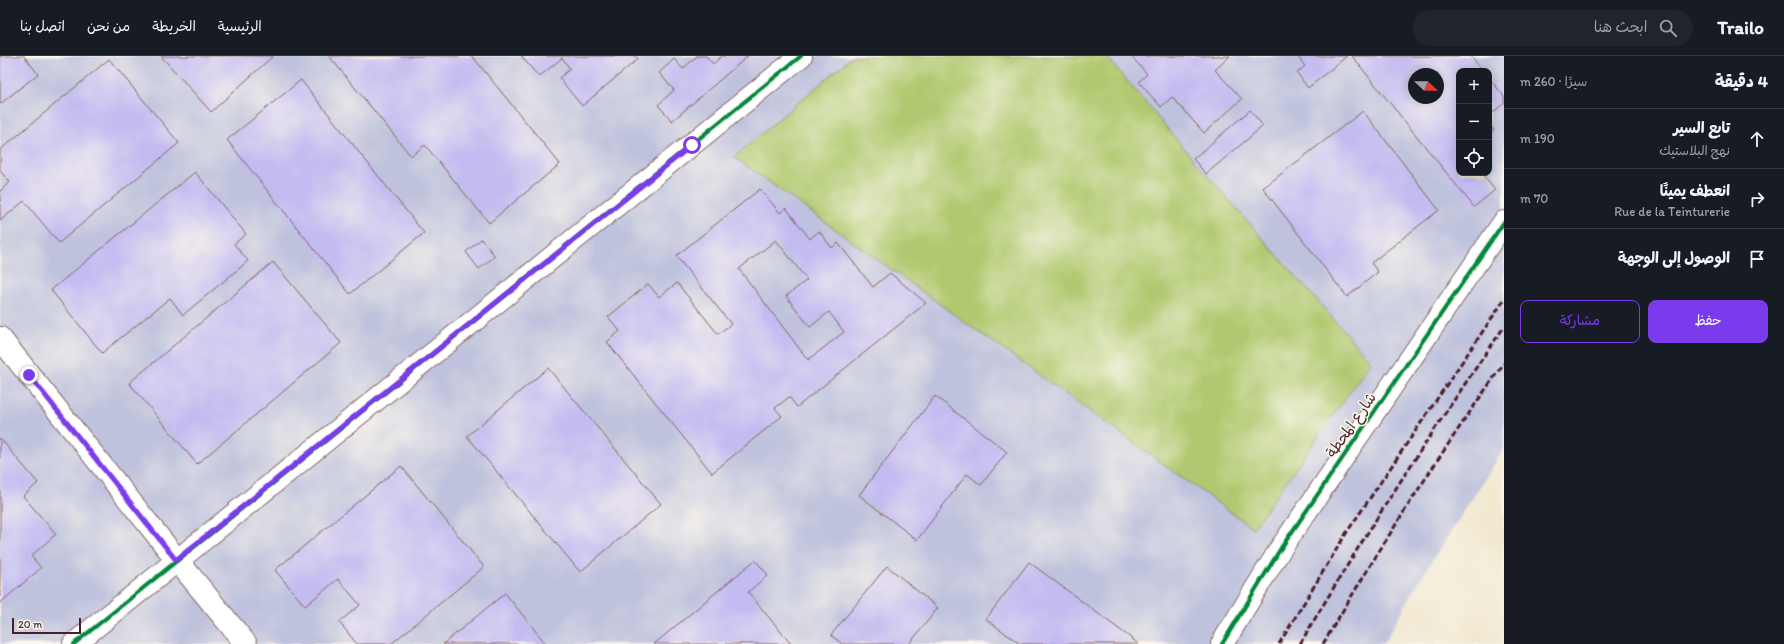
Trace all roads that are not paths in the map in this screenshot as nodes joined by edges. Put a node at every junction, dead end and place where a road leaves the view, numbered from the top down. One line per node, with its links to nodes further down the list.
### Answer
1 (800, 56): 4 (street)
2 (1504, 222): 7 (street, شارع المحطة)
3 (0, 338): 4 (street)
4 (176, 560): 5 (street); 6 (street)
5 (74, 644)
6 (246, 644)
7 (1222, 644)

